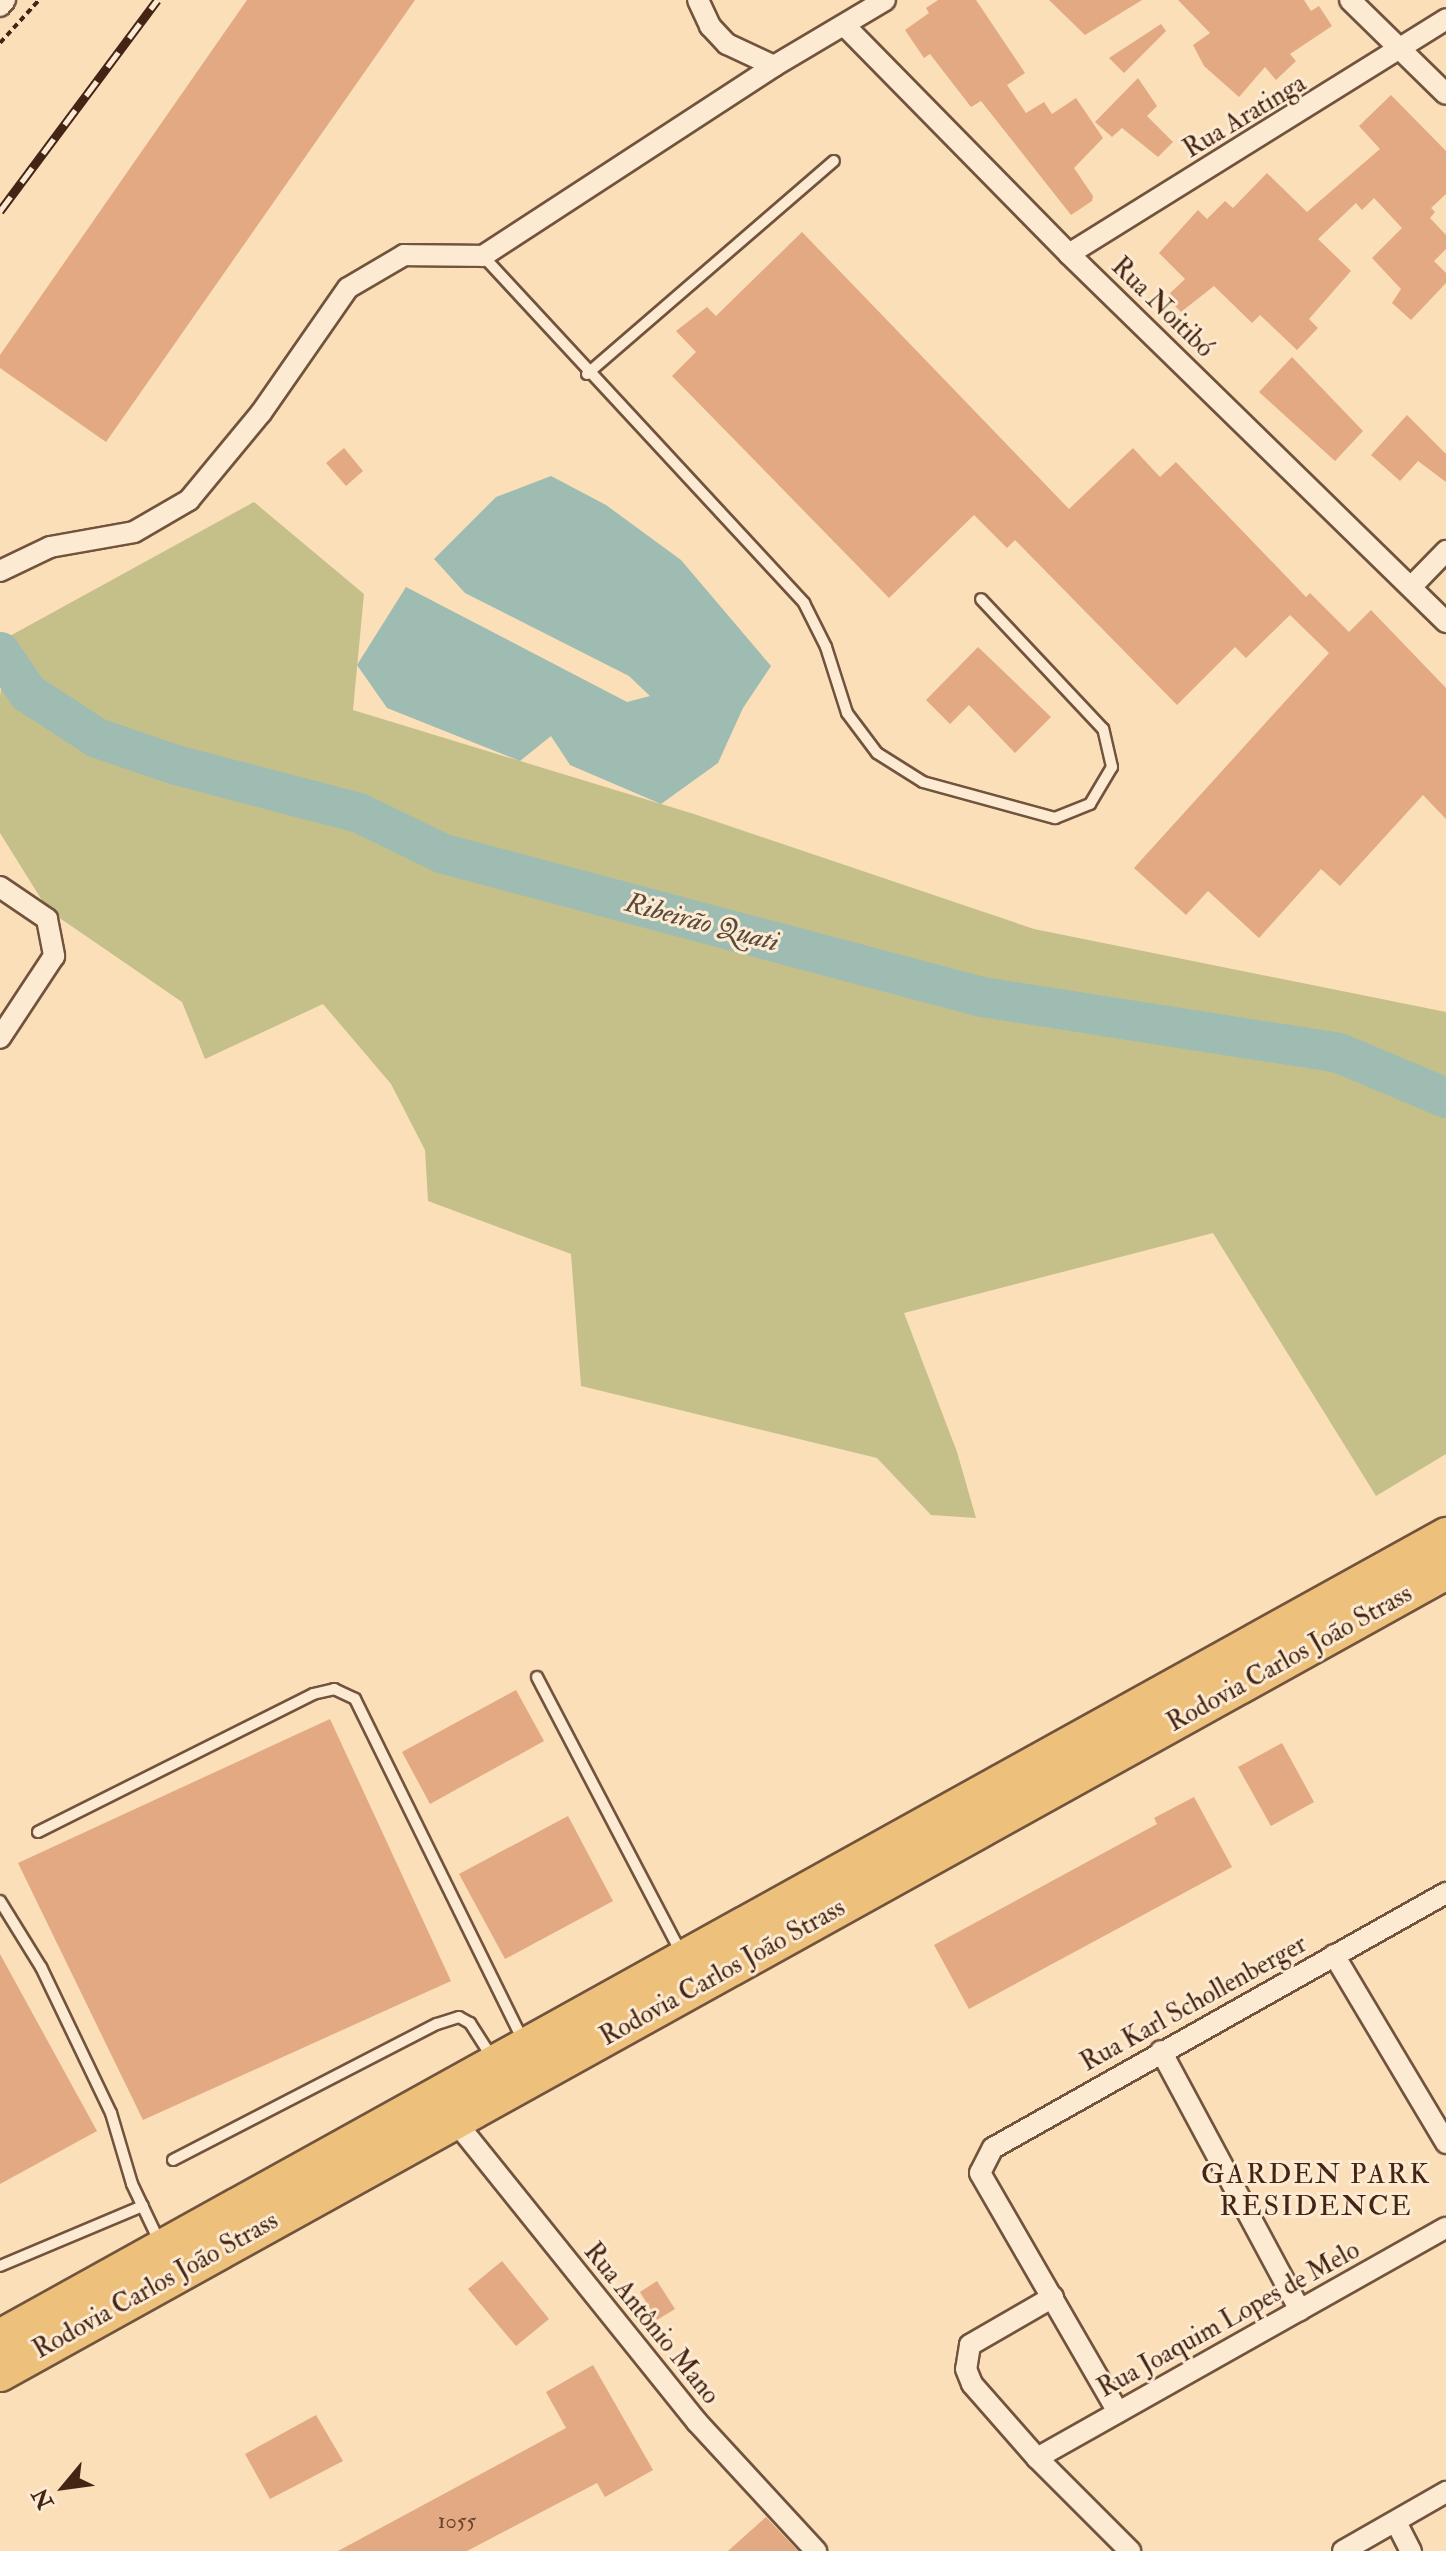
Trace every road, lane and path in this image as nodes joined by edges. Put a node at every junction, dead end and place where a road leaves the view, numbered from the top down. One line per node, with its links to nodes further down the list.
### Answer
1 (5, 0): 6 (street)
2 (39, 0): 9 (path)
3 (698, 0): 11 (street)
4 (885, 0): 8 (street)
5 (1350, 0): 10 (street)
6 (0, 6)
7 (1446, 19): 10 (street, Rua Aratinga)
8 (846, 27): 11 (street); 14 (street, Rua Noitibó)
9 (0, 43)
10 (1402, 51): 12 (street); 14 (street, Rua Aratinga)
11 (774, 66): 15 (street)
12 (1446, 94)
13 (834, 161): 16 (lane)
14 (1069, 254): 19 (street, Rua Noitibó)
15 (483, 256): 16 (lane); 18 (street)
16 (587, 374): 20 (lane)
17 (1446, 551): 19 (street)
18 (0, 571)
19 (1412, 586): 21 (street, Rua Noitibó)
20 (981, 599)
21 (1446, 622)
22 (0, 887): 23 (street)
23 (0, 1038)
24 (1446, 1536): 31 (highway, Rodovia Carlos João Strass)
25 (1441, 1576): 34 (highway, Rodovia Carlos João Strass)
26 (537, 1677): 31 (lane)
27 (38, 1832): 33 (lane)
28 (1446, 1893): 30 (street, Rua Karl Schollenberger)
29 (0, 1901): 37 (lane)
30 (1334, 1955): 32 (street, Rua Karl Schollenberger); 35 (street)
31 (685, 1960): 33 (highway, Rodovia Carlos João Strass)
32 (1161, 2051): 41 (street, Rua Karl Schollenberger); 42 (street)
33 (512, 2055): 36 (lane); 39 (highway, Rodovia Carlos João Strass)
34 (455, 2121): 44 (highway, Rodovia Carlos João Strass); 49 (street, Rua Antônio Mano)
35 (1446, 2143)
36 (173, 2160)
37 (143, 2206): 39 (lane); 40 (lane)
38 (1446, 2228): 42 (street, Rua Joaquim Lopes de Melo)
39 (162, 2249): 43 (highway, Rodovia Carlos João Strass)
40 (0, 2266)
41 (1053, 2297): 45 (street); 46 (street)
42 (1300, 2310): 45 (street, Rua Joaquim Lopes de Melo)
43 (0, 2338)
44 (0, 2373)
45 (1118, 2412): 46 (street, Rua Joaquim Lopes de Melo)
46 (1037, 2458): 50 (street)
47 (1446, 2492): 48 (street)
48 (1396, 2522): 51 (street); 52 (street)
49 (816, 2551)
50 (1130, 2551)
51 (1343, 2551)
52 (1411, 2551)

